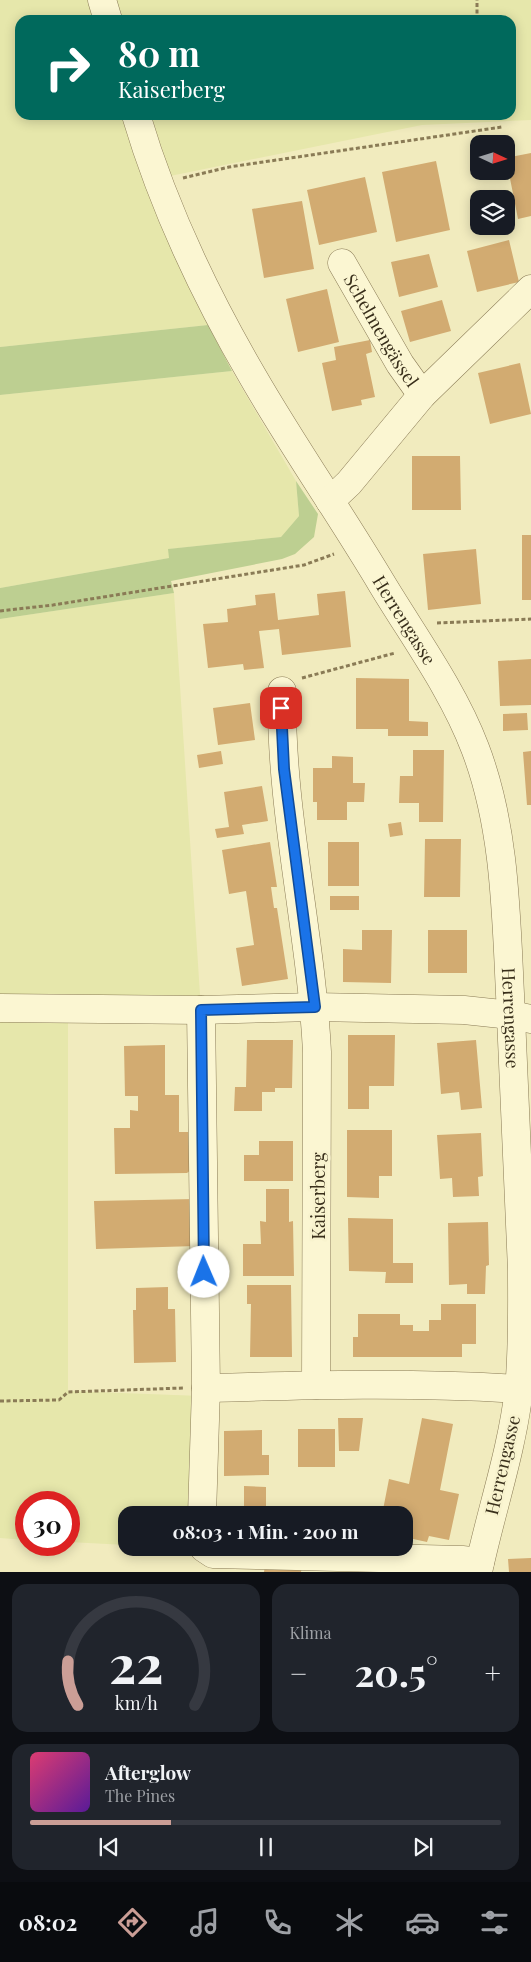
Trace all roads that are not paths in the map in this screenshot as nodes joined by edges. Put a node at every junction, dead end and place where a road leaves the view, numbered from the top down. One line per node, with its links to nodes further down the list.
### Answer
1 (102, 0): 2 (street)
2 (106, 15)
3 (138, 120): 7 (street, Herrengasse)
4 (342, 263): 6 (street, Schelmengässel)
5 (531, 289): 6 (street, Schelmengässel)
6 (422, 395): 7 (street, Schelmengässel)
7 (330, 501): 12 (street, Herrengasse)
8 (282, 690): 9 (street, Kaiserberg)
9 (315, 1007): 11 (street); 12 (street); 13 (street, Kaiserberg)
10 (0, 1008): 11 (street)
11 (201, 1010): 14 (street)
12 (521, 1017): 15 (street, Herrengasse)
13 (316, 1385): 14 (street); 15 (street)
14 (206, 1388): 16 (street)
15 (519, 1389): 18 (street, Herrengasse)
16 (202, 1506)
17 (295, 1556): 18 (street)
18 (479, 1567)

